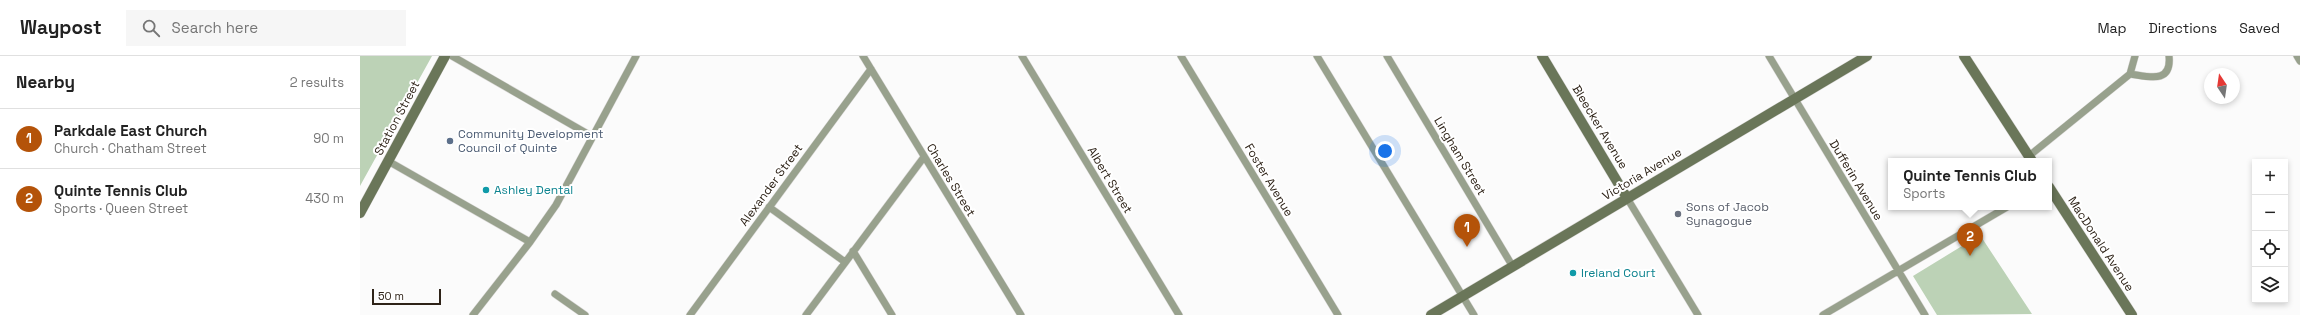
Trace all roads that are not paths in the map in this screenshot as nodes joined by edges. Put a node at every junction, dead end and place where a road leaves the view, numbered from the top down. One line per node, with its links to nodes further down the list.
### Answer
1 (446, 56): 24 (street, Station Street)
2 (452, 56): 20 (street)
3 (636, 56): 20 (street)
4 (863, 56): 17 (street, Charles Street)
5 (1022, 56): 43 (street, Albert Street)
6 (1182, 56): 44 (street, Foster Avenue)
7 (1317, 56): 36 (street)
8 (1387, 56): 33 (street, Lingham Street)
9 (1542, 56): 26 (street, Bleecker Avenue)
10 (1769, 56): 19 (street, Dufferin Avenue)
11 (1867, 56): 19 (street, Victoria Avenue)
12 (1964, 56): 22 (street)
13 (2135, 56): 18 (street)
14 (2169, 56): 18 (street)
15 (2297, 56): 16 (street)
16 (2300, 61)
17 (871, 69): 21 (street, Charles Street); 27 (street, Alexander Street)
18 (2130, 74): 23 (street)
19 (1794, 99): 26 (street, Victoria Avenue); 34 (street, Dufferin Avenue)
20 (593, 137): 30 (street)
21 (924, 157): 31 (street); 42 (street, Charles Street)
22 (2029, 158)
23 (2031, 158)
24 (388, 162): 29 (street, Station Street); 30 (street)
25 (2052, 192): 50 (street, MacDonald Avenue)
26 (1627, 198): 33 (street, Victoria Avenue); 47 (street, Bleecker Avenue)
27 (769, 207): 32 (street); 39 (street, Alexander Street)
28 (2002, 210): 34 (street)
29 (360, 213)
30 (530, 242): 37 (street)
31 (853, 252): 32 (street); 41 (street)
32 (845, 262): 40 (street)
33 (1513, 267): 36 (street, Victoria Avenue)
34 (1896, 270): 48 (street); 49 (street, Dufferin Avenue)
35 (555, 294): 38 (street)
36 (1463, 296): 45 (street, Victoria Avenue); 46 (street)
37 (473, 315)
38 (584, 315)
39 (690, 315)
40 (806, 315)
41 (892, 315)
42 (1021, 315)
43 (1180, 315)
44 (1338, 315)
45 (1431, 315)
46 (1474, 315)
47 (1698, 315)
48 (1823, 315)
49 (1924, 315)
50 (2132, 315)

